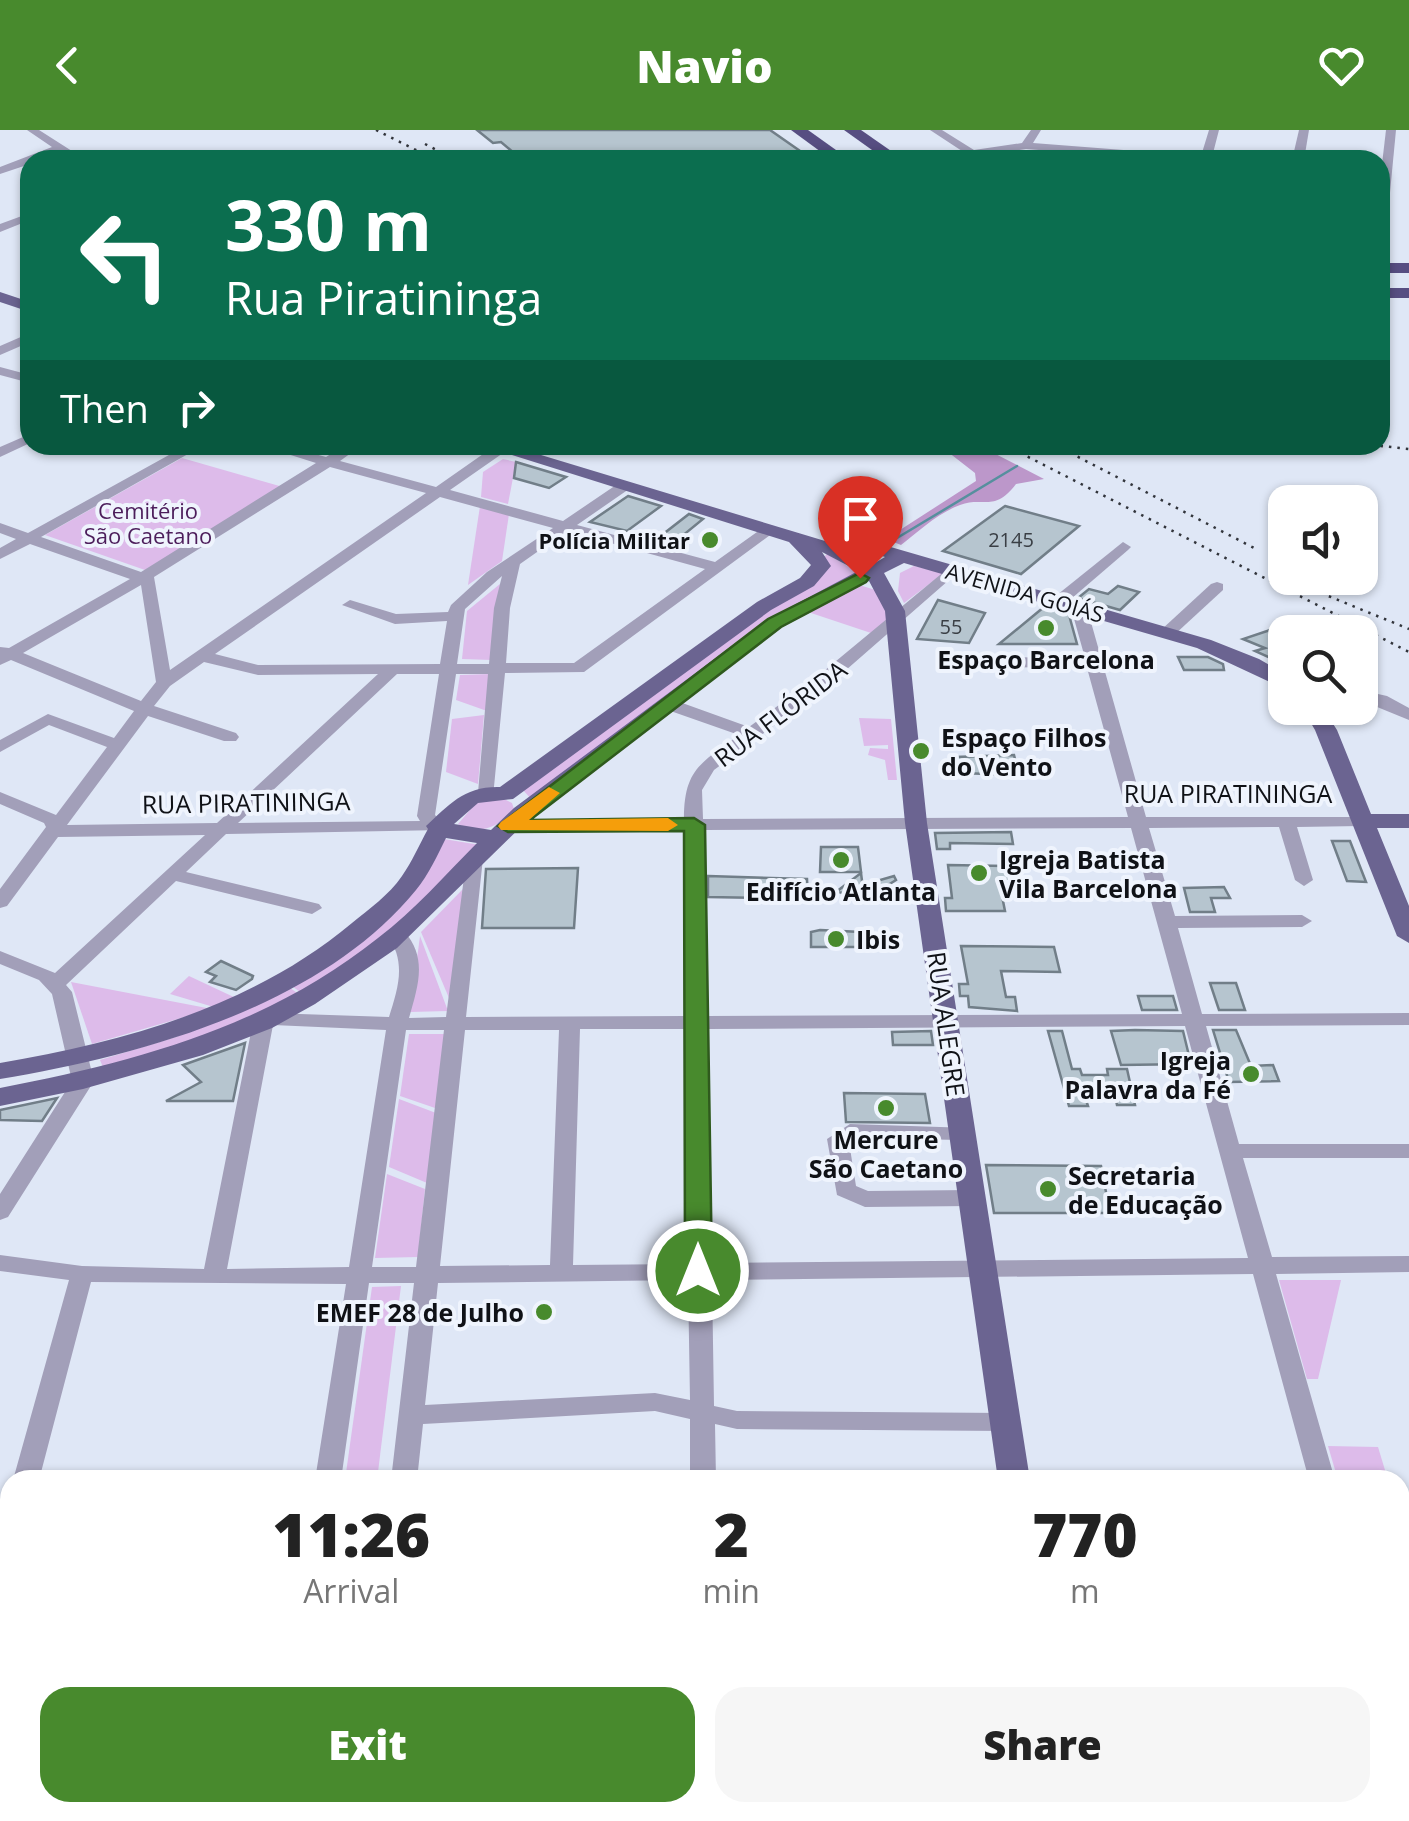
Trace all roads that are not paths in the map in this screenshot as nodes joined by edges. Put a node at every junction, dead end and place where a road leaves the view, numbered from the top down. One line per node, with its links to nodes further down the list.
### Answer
1 (32, 130): 8 (street)
2 (798, 130): 11 (highway)
3 (850, 130): 12 (highway)
4 (945, 130): 6 (street)
5 (1036, 130): 7 (street)
6 (936, 131): 13 (street)
7 (1026, 146): 14 (street); 15 (street)
8 (61, 148): 9 (street); 10 (street)
9 (56, 150)
10 (64, 150)
11 (827, 150)
12 (881, 150)
13 (969, 150)
14 (990, 150)
15 (1060, 150)
16 (178, 455): 29 (street)
17 (302, 455): 22 (street)
18 (339, 455): 22 (street)
19 (485, 455): 24 (street)
20 (521, 455): 23 (main road)
21 (562, 455): 28 (main road, AVENIDA GOIÁS)
22 (328, 462): 24 (street); 37 (street)
23 (624, 486): 25 (street); 27 (main road)
24 (440, 491): 25 (street); 48 (street)
25 (567, 525): 33 (street); 34 (street)
26 (0, 528): 29 (street)
27 (777, 532): 28 (main road); 34 (street); 36 (main road); 65 (main road)
28 (836, 537): 32 (main road, AVENIDA GOIÁS)
29 (30, 538): 31 (street); 37 (street)
30 (1123, 547): 41 (street)
31 (0, 554)
32 (902, 556): 35 (main road, AVENIDA GOIÁS); 36 (main road)
33 (514, 561): 38 (street); 39 (street)
34 (720, 568): 52 (street)
35 (952, 570): 41 (main road, AVENIDA GOIÁS); 45 (street, RUA FLÓRIDA)
36 (874, 572): 45 (main road, RUA ALEGRE); 57 (main road)
37 (144, 577): 47 (street); 55 (street)
38 (505, 582): 39 (street); 52 (street)
39 (483, 583): 44 (street)
40 (1216, 587): 46 (street)
41 (1058, 602): 43 (main road, AVENIDA GOIÁS)
42 (350, 605): 44 (street)
43 (1079, 608): 46 (main road, AVENIDA GOIÁS); 50 (street)
44 (454, 616): 51 (street)
45 (896, 622): 61 (street, RUA FLÓRIDA); 71 (main road, RUA ALEGRE)
46 (1166, 633): 54 (main road, AVENIDA GOIÁS)
47 (4, 654): 58 (street)
48 (202, 656): 53 (street); 55 (street)
49 (1000, 662): 50 (street)
50 (1094, 662): 67 (street)
51 (448, 666): 52 (street); 53 (street); 74 (street)
52 (495, 666): 65 (street)
53 (393, 669): 76 (street)
54 (1268, 674)
55 (164, 682): 58 (street)
56 (1378, 699): 59 (street)
57 (668, 704): 61 (street); 72 (main road)
58 (145, 709): 62 (street); 63 (street)
59 (1409, 715)
60 (1323, 725): 69 (main road)
61 (752, 734): 73 (street, RUA FLÓRIDA)
62 (230, 737)
63 (118, 745): 64 (street); 75 (street)
64 (0, 748)
65 (496, 794): 72 (main road); 74 (main road)
66 (0, 797): 75 (street)
67 (1139, 820): 68 (street, RUA PIRATININGA); 71 (street, RUA PIRATININGA); 84 (street)
68 (1286, 820): 69 (street, RUA PIRATININGA); 79 (street)
69 (1361, 821): 70 (main road, RUA PIRATININGA); 80 (main road)
70 (1409, 821)
71 (916, 822): 73 (street, RUA PIRATININGA); 92 (main road, RUA ALEGRE)
72 (508, 825): 73 (street, RUA PIRATININGA); 74 (main road); 77 (main road)
73 (694, 825): 94 (street, RUA FLÓRIDA)
74 (437, 826): 76 (street, RUA PIRATININGA); 97 (main road)
75 (57, 832): 76 (street, RUA PIRATININGA); 81 (street)
76 (223, 832): 78 (street)
77 (474, 858): 85 (main road); 95 (street)
78 (176, 875): 82 (street); 88 (street)
79 (1304, 880)
80 (1402, 900): 86 (main road)
81 (0, 902)
82 (312, 908)
83 (1302, 921): 84 (street)
84 (1168, 922): 89 (street)
85 (397, 936): 91 (main road); 96 (street)
86 (1409, 936)
87 (0, 958): 88 (street)
88 (56, 983): 97 (street)
89 (1193, 1018): 90 (street); 92 (street); 101 (street)
90 (1409, 1018)
91 (267, 1020): 96 (street); 97 (main road); 114 (street)
92 (947, 1021): 94 (street); 100 (main road, RUA ALEGRE)
93 (570, 1022): 94 (street); 95 (street); 110 (street)
94 (697, 1022): 109 (street, RUA FLÓRIDA)
95 (454, 1023): 96 (street); 113 (street)
96 (397, 1024): 112 (street)
97 (81, 1069): 98 (main road); 99 (main road); 104 (street)
98 (0, 1072)
99 (0, 1097)
100 (962, 1132): 103 (main road, RUA ALEGRE); 103 (street)
101 (1230, 1151): 102 (street); 107 (street)
102 (1409, 1151)
103 (972, 1198): 108 (main road, RUA ALEGRE)
104 (0, 1212)
105 (0, 1263): 111 (street)
106 (1409, 1264): 107 (street)
107 (1264, 1266): 108 (street); 123 (street)
108 (980, 1268): 109 (street); 117 (main road, RUA ALEGRE)
109 (698, 1271): 110 (street); 115 (street, RUA FLÓRIDA)
110 (561, 1273): 113 (street)
111 (82, 1274): 114 (street); 118 (street)
112 (361, 1274): 113 (street); 114 (street); 119 (street)
113 (428, 1275): 116 (street)
114 (214, 1277)
115 (703, 1412): 116 (street); 117 (street); 121 (street, RUA FLÓRIDA)
116 (412, 1415): 120 (street)
117 (1006, 1422): 122 (main road, RUA ALEGRE)
118 (29, 1470)
119 (330, 1470)
120 (405, 1470)
121 (703, 1470)
122 (1013, 1470)
123 (1319, 1470)

